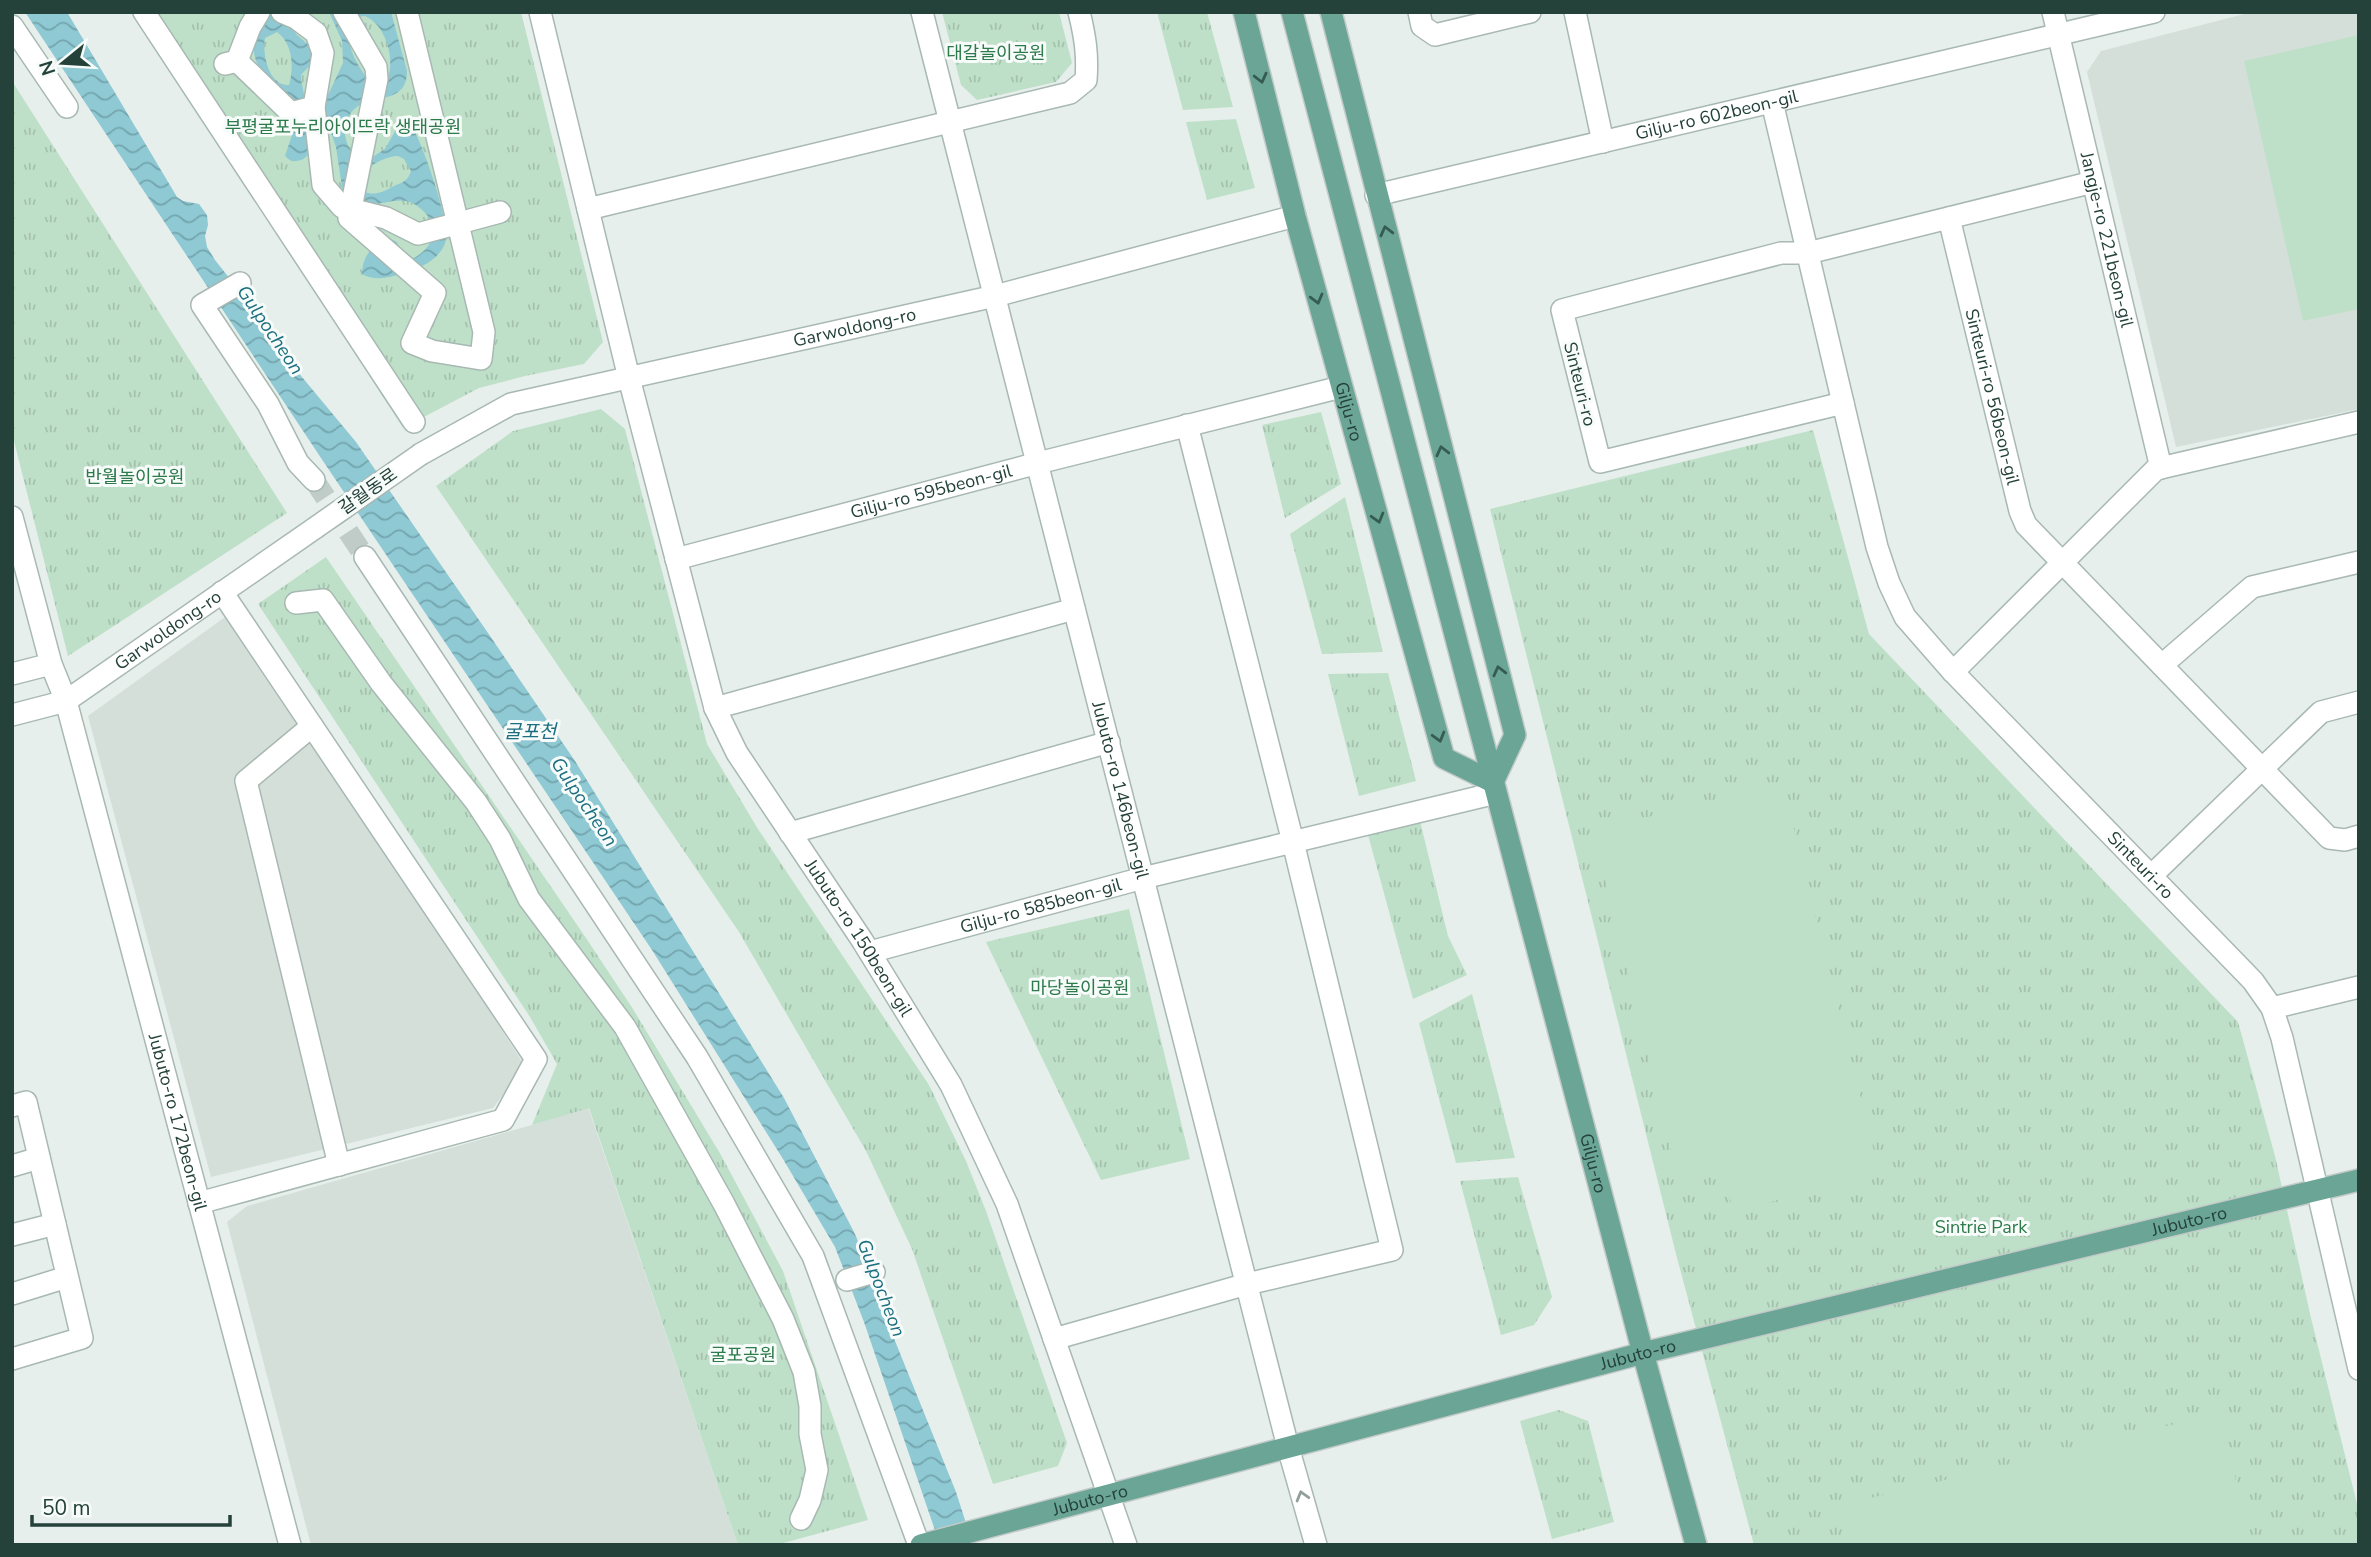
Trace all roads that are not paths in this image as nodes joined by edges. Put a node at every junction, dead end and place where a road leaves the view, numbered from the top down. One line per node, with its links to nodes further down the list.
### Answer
1 (145, 12): 38 (street)
2 (259, 12): 21 (street)
3 (407, 12): 31 (street)
4 (540, 12): 27 (street, Jubuto-ro 150beon-gil)
5 (922, 12): 22 (street, Jubuto-ro 146beon-gil)
6 (1079, 12): 22 (street)
7 (1244, 12): 29 (main road, Gilju-ro, one-way to 29)
8 (1292, 12): 66 (main road, Gilju-ro)
9 (1331, 12): 26 (main road)
10 (1419, 12): 11 (street)
11 (1530, 12)
12 (1575, 12): 23 (street)
13 (2053, 12): 18 (street, Jangje-ro 221beon-gil)
14 (2154, 12): 18 (street, Gilju-ro 602beon-gil)
15 (289, 15): 21 (street)
16 (349, 20): 25 (street)
17 (12, 26): 20 (street)
18 (2058, 35): 19 (street, Gilju-ro 602beon-gil); 24 (street, Jangje-ro 221beon-gil)
19 (1772, 102): 23 (street, Gilju-ro 602beon-gil); 32 (street, Sinteuri-ro)
20 (67, 107)
21 (305, 109): 25 (street)
22 (950, 121): 27 (street); 34 (street, Jubuto-ro 146beon-gil)
23 (1603, 142): 26 (street, Gilju-ro 602beon-gil)
24 (2093, 182): 30 (street, Sinteuri-ro); 43 (street, Jangje-ro 221beon-gil)
25 (354, 193): 31 (street); 31 (street)
26 (1376, 195): 66 (main road, one-way to 26)
27 (588, 209): 35 (street, Jubuto-ro 150beon-gil)
28 (500, 212): 31 (street)
29 (1295, 216): 34 (street, Garwoldong-ro); 36 (main road, Gilju-ro, one-way to 36)
30 (1949, 218): 32 (street, Sinteuri-ro); 50 (street, Sinteuri-ro 56beon-gil)
31 (455, 224)
32 (1808, 253): 37 (street, Sinteuri-ro); 37 (street, Sinteuri-ro)
33 (240, 283): 44 (street)
34 (995, 296): 35 (street, Garwoldong-ro); 42 (street, Jubuto-ro 146beon-gil)
35 (629, 378): 41 (street, Garwoldong-ro); 49 (street, Jubuto-ro 150beon-gil)
36 (1341, 387): 40 (street, Gilju-ro 595beon-gil); 66 (main road, Gilju-ro, one-way to 66)
37 (1843, 403): 57 (street, Sinteuri-ro)
38 (414, 422)
39 (2359, 422): 43 (street)
40 (1187, 425): 42 (street, Gilju-ro 595beon-gil); 69 (street)
41 (421, 454): 46 (street, 갈월동로, bridge)
42 (1038, 463): 49 (street, Gilju-ro 595beon-gil); 54 (street, Jubuto-ro 146beon-gil)
43 (2161, 468): 50 (street)
44 (314, 480)
45 (12, 517): 47 (street, Jubuto-ro 172beon-gil)
46 (315, 528): 52 (street, Garwoldong-ro)
47 (15, 544): 55 (street, Jubuto-ro 172beon-gil)
48 (365, 557): 97 (street)
49 (676, 559): 61 (street, Jubuto-ro 150beon-gil)
50 (2062, 562): 56 (street, Sinteuri-ro 56beon-gil); 57 (street)
51 (2359, 562): 56 (street)
52 (222, 592): 59 (street, Garwoldong-ro); 63 (street)
53 (296, 603): 95 (street)
54 (1074, 609): 61 (street); 64 (street, Jubuto-ro 146beon-gil)
55 (51, 664): 58 (street); 59 (street, Jubuto-ro 172beon-gil)
56 (2162, 665): 65 (street, Sinteuri-ro 56beon-gil)
57 (1954, 672): 70 (street, Sinteuri-ro)
58 (12, 674)
59 (66, 701): 62 (street, Garwoldong-ro); 81 (street, Jubuto-ro 172beon-gil)
60 (2359, 702): 65 (street)
61 (715, 708): 67 (street, Jubuto-ro 150beon-gil)
62 (12, 715)
63 (312, 726): 77 (street); 77 (street)
64 (1109, 742): 67 (street); 71 (street, Jubuto-ro 146beon-gil)
65 (2262, 769): 68 (street, Sinteuri-ro 56beon-gil); 70 (street)
66 (1495, 787): 69 (street, Gilju-ro 585beon-gil); 90 (main road, Gilju-ro)
67 (790, 833): 72 (street, Jubuto-ro 150beon-gil)
68 (2359, 836)
69 (1293, 842): 71 (street, Gilju-ro 585beon-gil); 87 (street)
70 (2151, 876): 74 (street, Sinteuri-ro)
71 (1143, 878): 72 (street, Gilju-ro 585beon-gil); 87 (street, Jubuto-ro 146beon-gil)
72 (870, 952): 89 (street, Jubuto-ro 150beon-gil)
73 (2359, 987): 74 (street)
74 (2272, 1007): 80 (street, Sinteuri-ro)
75 (12, 1106): 76 (street)
76 (39, 1158): 78 (street); 82 (street)
77 (339, 1165): 81 (street)
78 (12, 1166)
79 (2359, 1180): 80 (main road, Jubuto-ro)
80 (2317, 1191): 90 (main road, Jubuto-ro); 91 (street, Sinteuri-ro)
81 (199, 1203): 96 (street, Jubuto-ro 172beon-gil)
82 (55, 1224): 83 (street); 85 (street)
83 (12, 1235)
84 (874, 1272): 86 (street)
85 (67, 1277): 88 (street); 92 (street)
86 (847, 1280)
87 (1247, 1284): 89 (street); 93 (street, Jubuto-ro 146beon-gil)
88 (12, 1294)
89 (1054, 1339): 94 (street, Jubuto-ro 150beon-gil)
90 (1643, 1353): 93 (main road, Jubuto-ro); 100 (main road, Gilju-ro)
91 (2357, 1357)
92 (12, 1359)
93 (1288, 1447): 94 (main road, Jubuto-ro); 99 (street, Jubuto-ro 146beon-gil, one-way to 93)
94 (1109, 1495): 97 (main road, Jubuto-ro); 98 (street, Jubuto-ro 150beon-gil)
95 (801, 1519)
96 (290, 1545)
97 (920, 1545)
98 (1126, 1545)
99 (1315, 1545)
100 (1696, 1545)

